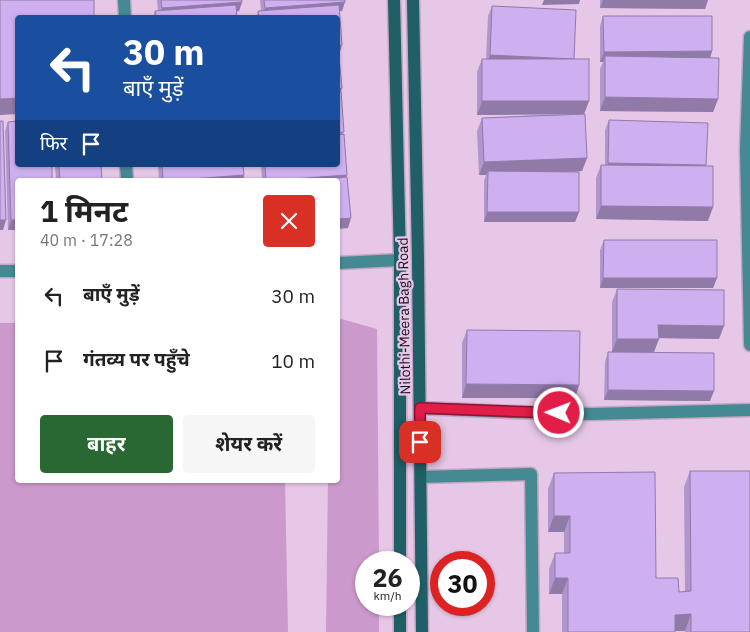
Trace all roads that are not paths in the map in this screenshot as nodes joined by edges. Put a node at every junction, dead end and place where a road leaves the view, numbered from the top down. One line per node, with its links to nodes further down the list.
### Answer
1 (124, 0): 4 (street)
2 (394, 0): 7 (street, Nilothi-Meera Bagh Road)
3 (413, 0): 12 (street, Nilothi-Meera Bagh Road)
4 (125, 15)
5 (750, 37): 6 (street)
6 (748, 149): 11 (street)
7 (400, 260): 8 (street); 15 (street, Nilothi-Meera Bagh Road)
8 (340, 263)
9 (0, 271): 10 (street)
10 (15, 271)
11 (750, 345)
12 (420, 408): 13 (street); 14 (street, Nilothi-Meera Bagh Road)
13 (750, 410)
14 (421, 476): 18 (street, Nilothi-Meera Bagh Road); 19 (street)
15 (400, 551)
16 (400, 616): 17 (street)
17 (400, 632)
18 (422, 632)
19 (533, 632)

